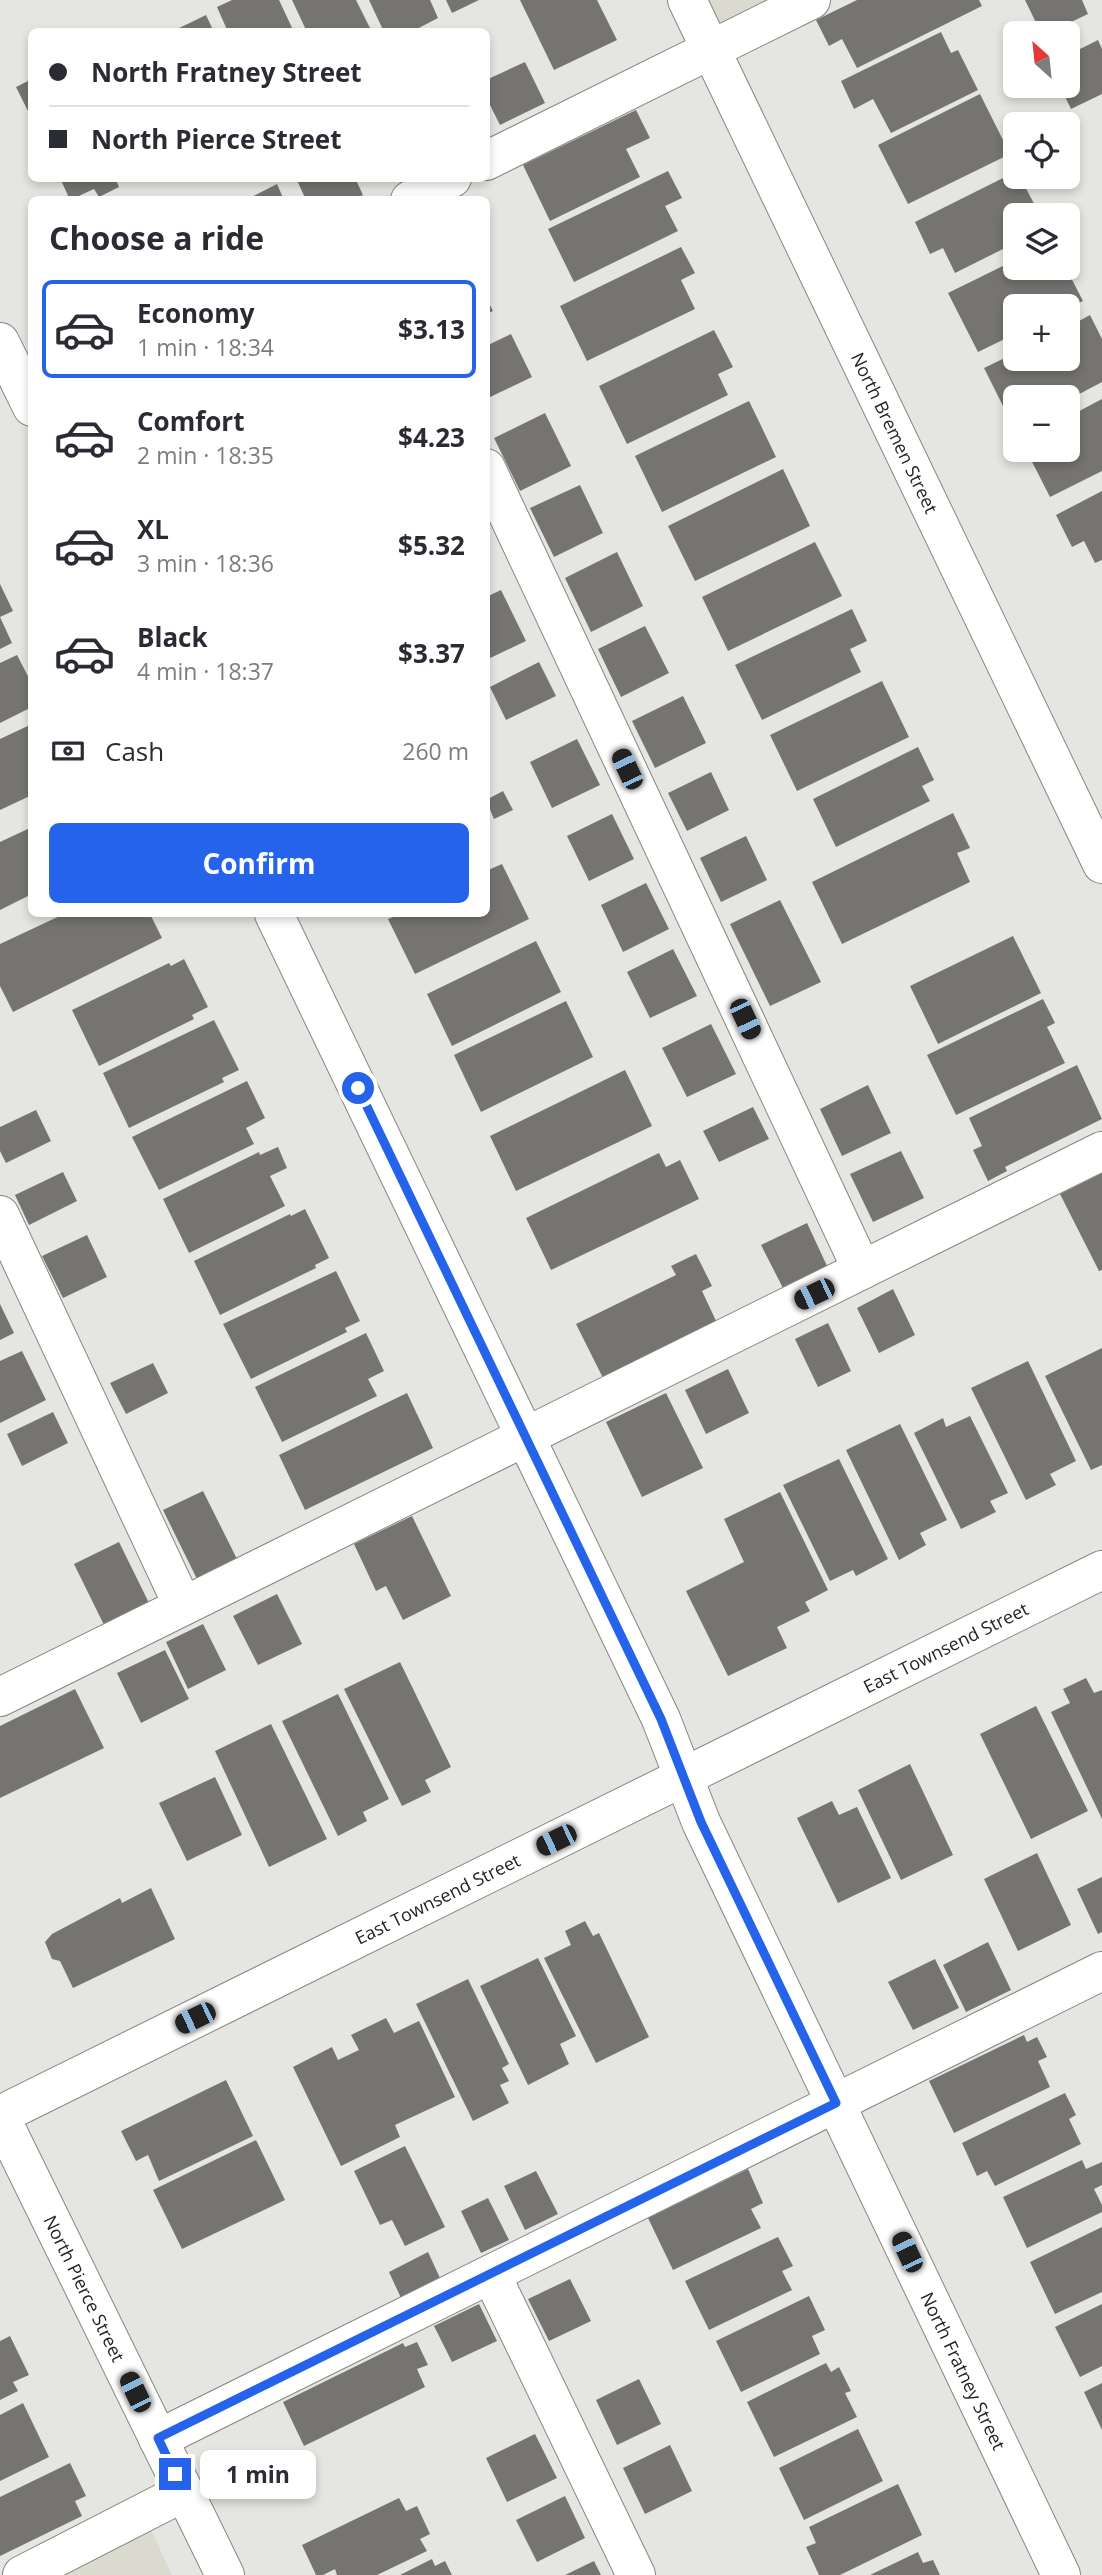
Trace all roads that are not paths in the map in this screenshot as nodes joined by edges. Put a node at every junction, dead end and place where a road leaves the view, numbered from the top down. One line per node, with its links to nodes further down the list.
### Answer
1 (687, 0): 3 (street, North Bremen Street)
2 (811, 0): 3 (street)
3 (710, 49): 4 (street); 10 (street, North Bremen Street)
4 (490, 160)
5 (444, 182): 6 (street)
6 (418, 196)
7 (0, 342): 8 (street)
8 (22, 398)
9 (490, 477): 14 (street)
10 (1102, 864)
11 (276, 917): 15 (street, North Fratney Street)
12 (1102, 1151): 14 (street)
13 (0, 1215): 17 (street)
14 (862, 1270): 15 (street)
15 (526, 1437): 17 (street); 19 (street, North Fratney Street)
16 (1102, 1570): 19 (street, East Townsend Street)
17 (183, 1606): 18 (street)
18 (0, 1697)
19 (684, 1777): 21 (street, North Fratney Street); 22 (street, East Townsend Street)
20 (1102, 1971): 21 (street)
21 (836, 2103): 23 (street); 29 (street, North Fratney Street)
22 (0, 2115): 24 (street, North Pierce Street)
23 (491, 2274): 24 (street); 28 (street)
24 (158, 2438): 25 (street, North Pierce Street)
25 (184, 2492): 26 (street); 27 (street, North Pierce Street)
26 (22, 2575)
27 (225, 2575)
28 (636, 2575)
29 (1060, 2575)

